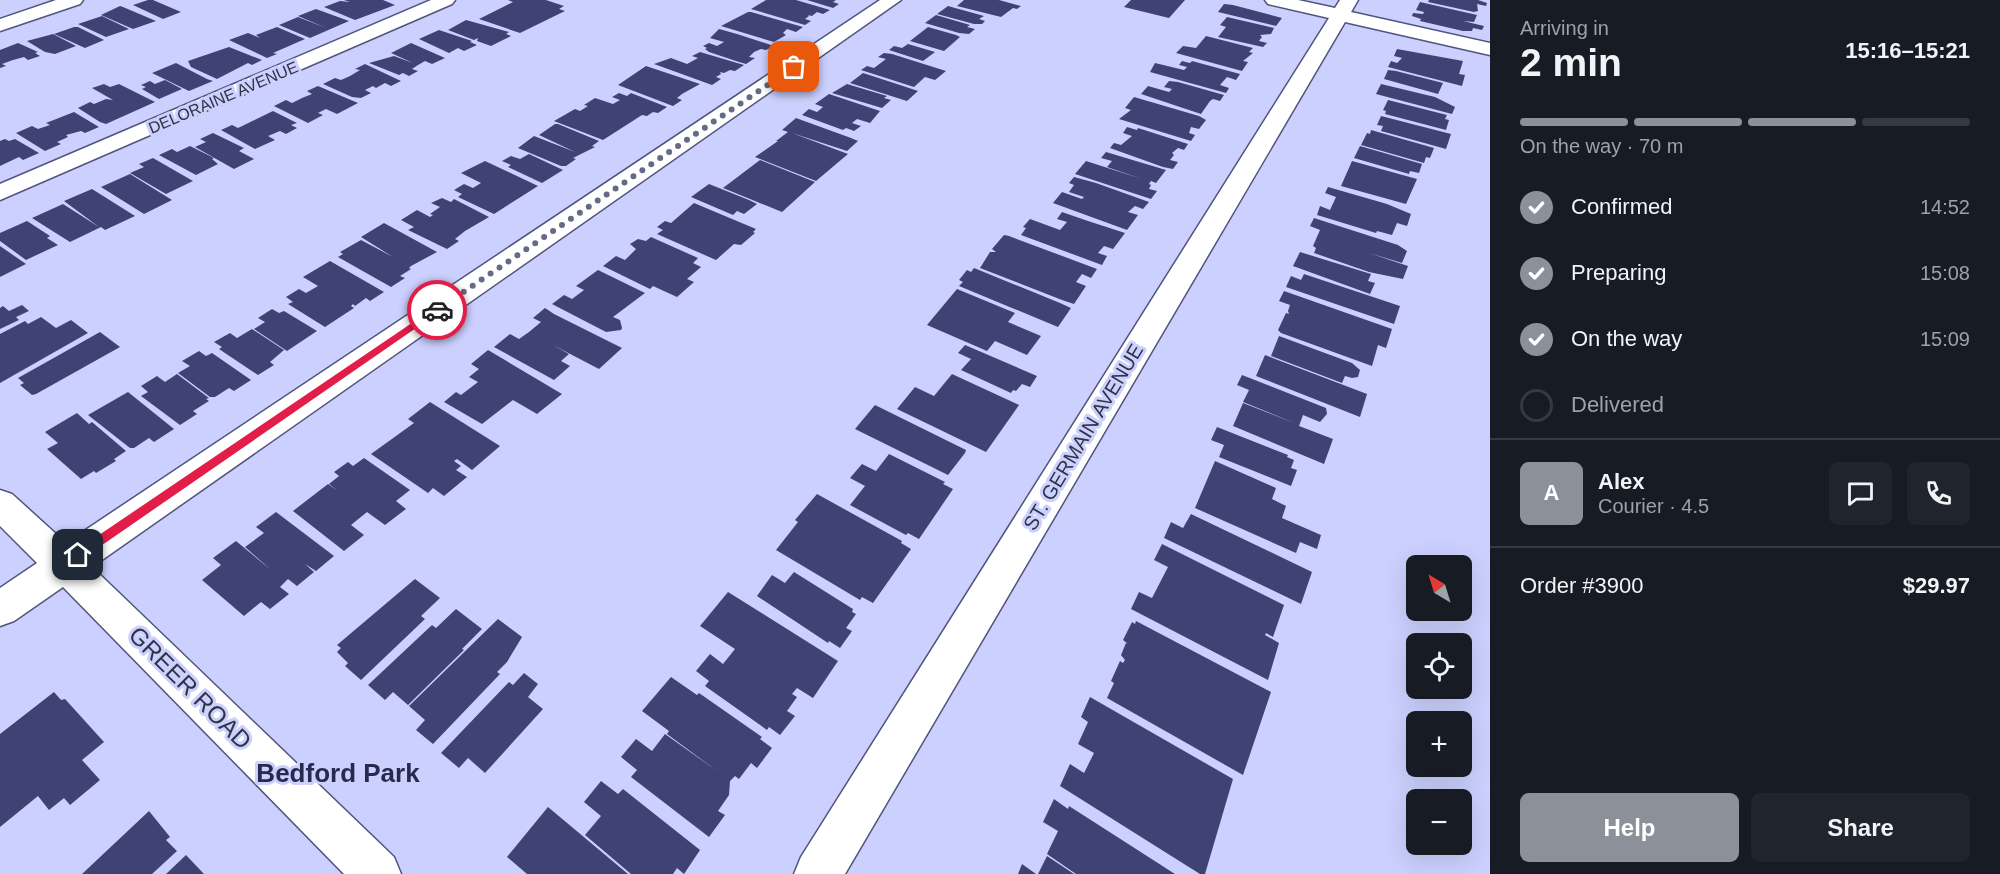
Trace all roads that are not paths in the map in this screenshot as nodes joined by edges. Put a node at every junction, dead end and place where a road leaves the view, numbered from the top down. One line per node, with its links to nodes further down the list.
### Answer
1 (74, 0): 6 (street)
2 (446, 0): 8 (street, DELORAINE AVENUE)
3 (892, 0): 10 (street)
4 (1274, 0): 5 (street)
5 (1344, 8): 7 (street); 13 (street, ST. GERMAIN AVENUE)
6 (0, 25)
7 (1490, 50)
8 (0, 193)
9 (0, 504): 10 (street, GREER ROAD)
10 (63, 566): 11 (street); 12 (street, GREER ROAD)
11 (0, 609)
12 (377, 874)
13 (818, 874)

